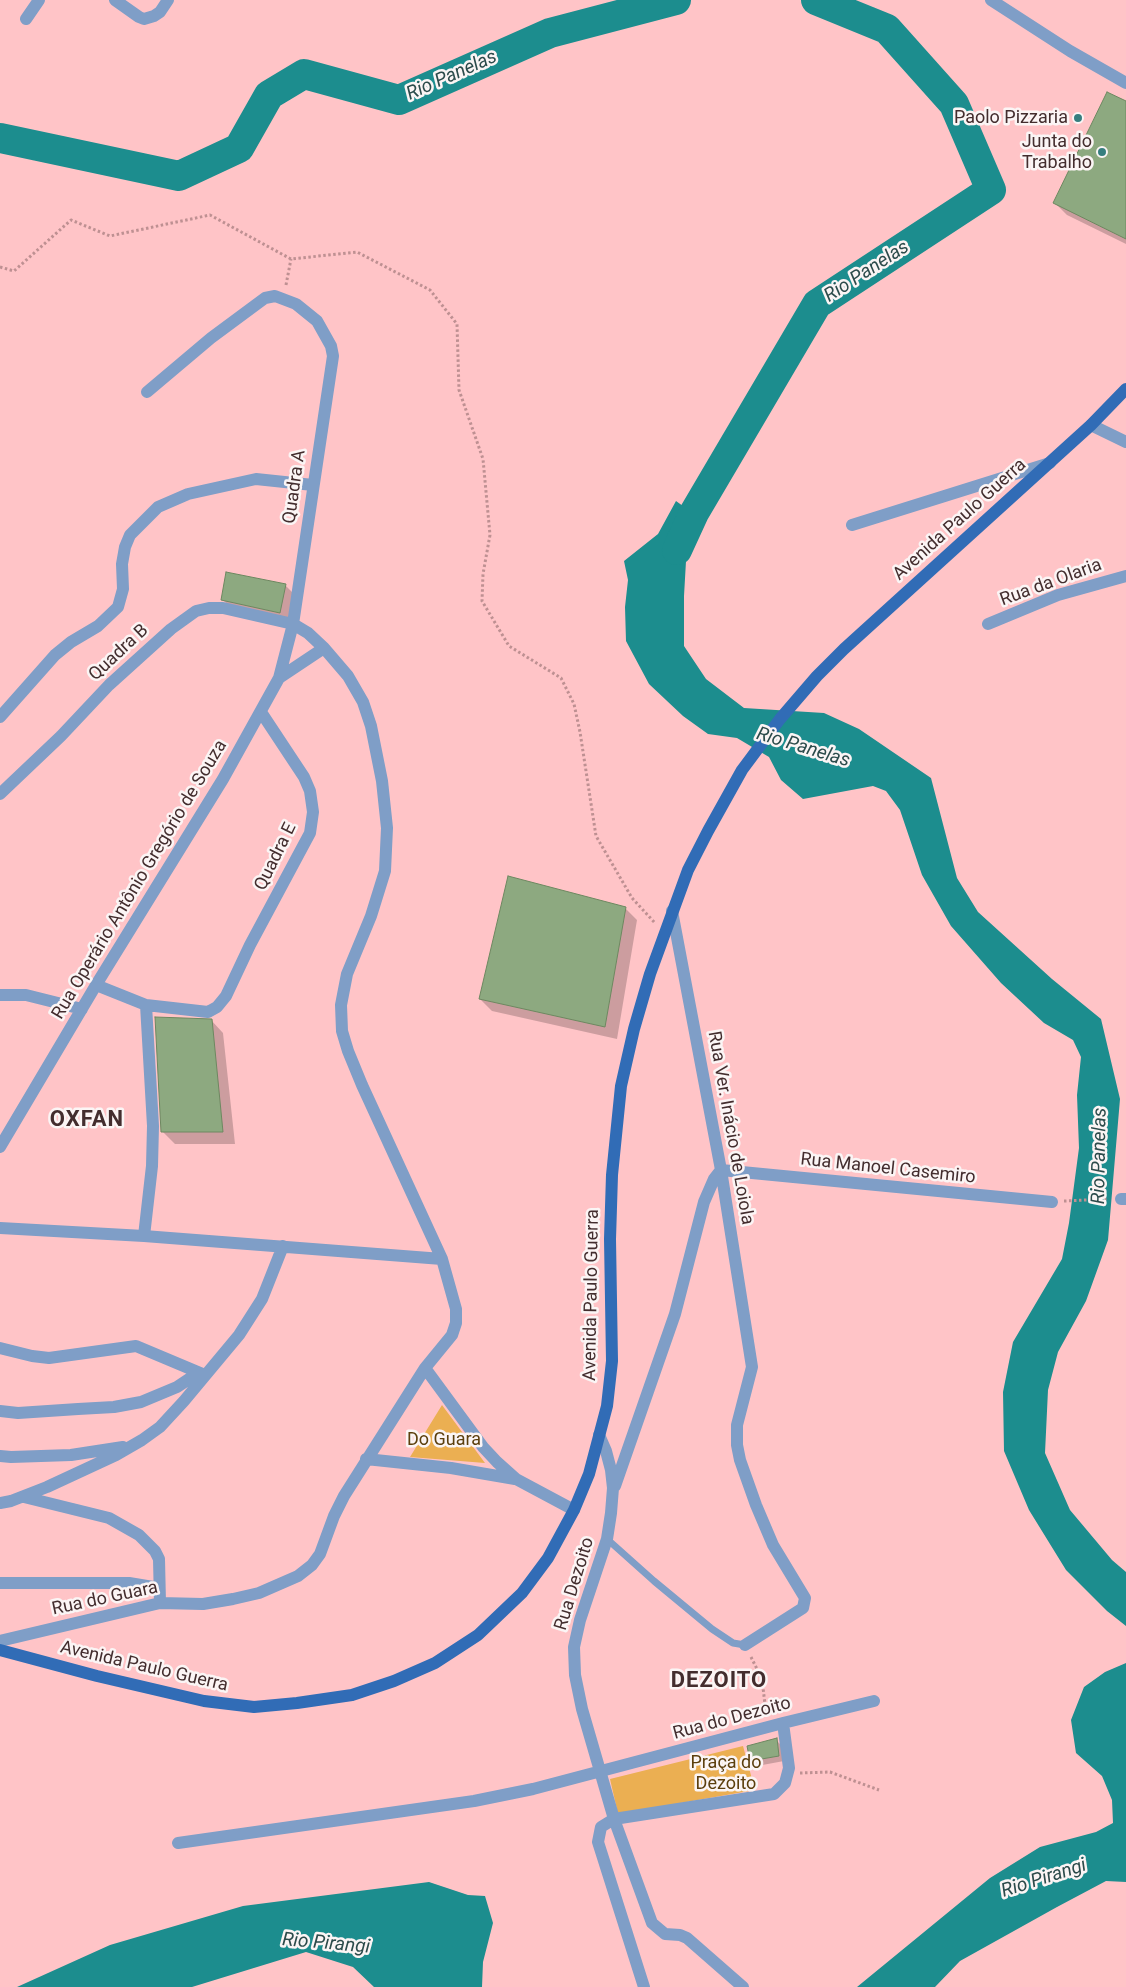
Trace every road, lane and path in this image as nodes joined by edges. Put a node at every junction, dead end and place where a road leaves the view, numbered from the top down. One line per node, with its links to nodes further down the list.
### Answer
1 (39, 0): 5 (street)
2 (115, 0): 3 (street)
3 (168, 0)
4 (991, 0): 6 (street)
5 (26, 19)
6 (1126, 83)
7 (291, 259): 8 (path); 9 (path); 26 (path)
8 (0, 267)
9 (283, 298): 11 (street); 15 (street, Quadra A)
10 (1126, 389): 12 (main road, Avenida Paulo Guerra)
11 (146, 392)
12 (1091, 425): 13 (street); 14 (main road, Avenida Paulo Guerra)
13 (1126, 442)
14 (1050, 463): 16 (street); 25 (main road, Avenida Paulo Guerra)
15 (313, 485): 18 (street, Quadra A); 23 (street)
16 (852, 525)
17 (1126, 576): 19 (street, Rua da Olaria)
18 (293, 624): 20 (street, Rua do Guara); 21 (street, Rua Operário Antônio Gregório de Souza); 24 (street, Quadra B)
19 (988, 624)
20 (324, 648): 21 (street); 38 (street, Rua do Guara)
21 (279, 678): 22 (street, Rua Operário Antônio Gregório de Souza)
22 (261, 712): 27 (street, Rua Operário Antônio Gregório de Souza); 29 (street, Quadra E)
23 (0, 718)
24 (0, 794)
25 (672, 911): 26 (main road, Avenida Paulo Guerra); 32 (street, Rua Ver. Inácio de Loiola)
26 (665, 931): 43 (main road, Avenida Paulo Guerra)
27 (96, 985): 29 (street); 30 (street, Rua Operário Antônio Gregório de Souza)
28 (0, 995): 30 (street)
29 (146, 1005): 36 (street)
30 (82, 1009): 31 (street, Rua Operário Antônio Gregório de Souza)
31 (0, 1147)
32 (721, 1170): 34 (street, Rua Manoel Casemiro); 48 (street); 57 (street, Rua Ver. Inácio de Loiola)
33 (1123, 1199): 34 (path)
34 (1052, 1202)
35 (0, 1228): 36 (street)
36 (144, 1236): 37 (street)
37 (283, 1246): 38 (street); 41 (street)
38 (442, 1259): 40 (street, Rua do Guara)
39 (0, 1348): 41 (street)
40 (425, 1368): 46 (street, Rua do Guara); 47 (street)
41 (202, 1374): 42 (street); 44 (street)
42 (0, 1411)
43 (599, 1435): 48 (street, Rua Dezoito); 51 (main road, Avenida Paulo Guerra)
44 (131, 1446): 45 (street); 49 (street)
45 (0, 1456)
46 (366, 1460): 47 (street); 55 (street, Rua do Guara)
47 (516, 1479): 51 (street)
48 (613, 1492): 52 (street, Rua Dezoito)
49 (24, 1497): 50 (street); 54 (street)
50 (0, 1504)
51 (574, 1510): 58 (main road, Avenida Paulo Guerra)
52 (607, 1539): 57 (lane); 62 (street, Rua Dezoito)
53 (0, 1583): 54 (street)
54 (159, 1588): 55 (street)
55 (160, 1603): 56 (street, Rua do Guara)
56 (0, 1641)
57 (745, 1645): 61 (path)
58 (0, 1650)
59 (874, 1702): 60 (street, Rua do Dezoito)
60 (783, 1723): 61 (street, Rua do Dezoito); 63 (street)
61 (768, 1727): 62 (street, Rua do Dezoito)
62 (600, 1772): 65 (street, Rua Dezoito); 66 (street, Rua do Dezoito)
63 (787, 1773): 64 (path); 65 (street)
64 (879, 1790)
65 (614, 1819): 67 (street); 68 (street, Rua Dezoito)
66 (178, 1843)
67 (644, 1987)
68 (742, 1987)

